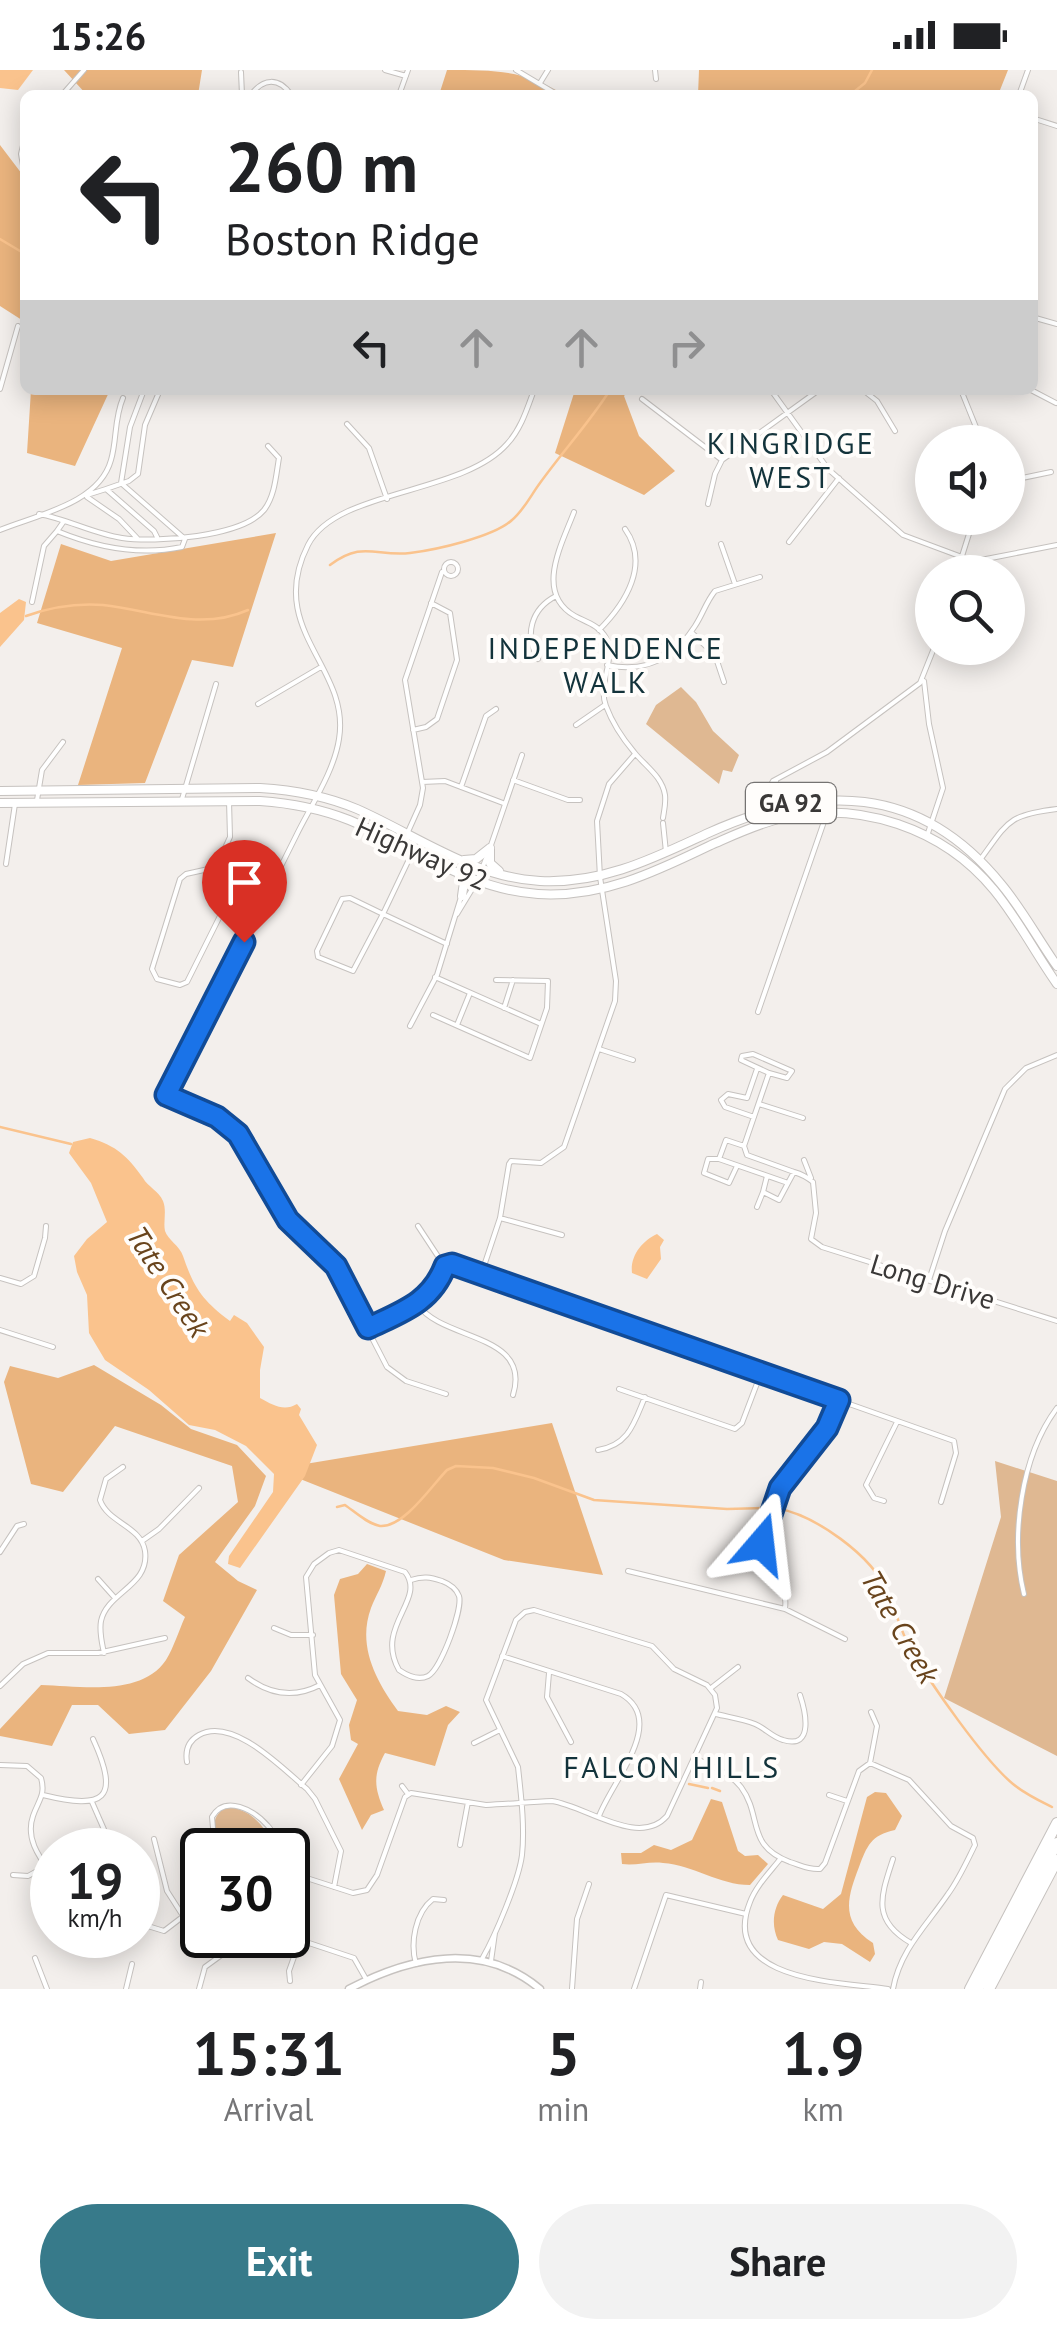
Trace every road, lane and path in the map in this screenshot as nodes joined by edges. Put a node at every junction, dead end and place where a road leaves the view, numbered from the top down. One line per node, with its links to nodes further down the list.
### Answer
1 (84, 70): 9 (street)
2 (385, 70): 6 (street)
3 (516, 70): 8 (street)
4 (548, 70): 8 (street)
5 (655, 70): 7 (street)
6 (407, 73)
7 (656, 79)
8 (540, 84): 12 (street)
9 (66, 90)
10 (254, 90): 11 (street)
11 (288, 90)
12 (550, 90)
13 (18, 326): 14 (street)
14 (0, 389)
15 (142, 395): 33 (street)
16 (158, 395): 33 (street)
17 (532, 395): 36 (street)
18 (775, 395): 24 (street)
19 (813, 395): 24 (street)
20 (869, 395): 27 (street)
21 (964, 395): 26 (street)
22 (123, 398): 35 (street)
23 (642, 399): 29 (street)
24 (788, 414): 29 (street); 32 (street)
25 (347, 424): 36 (street)
26 (975, 425)
27 (896, 431)
28 (268, 446): 44 (street)
29 (722, 460): 37 (street)
30 (1051, 472): 31 (street)
31 (1025, 477)
32 (839, 478): 47 (street); 50 (street)
33 (122, 483): 34 (street); 44 (street)
34 (106, 489): 35 (street); 45 (street)
35 (82, 496): 39 (street); 46 (street)
36 (387, 498): 63 (street)
37 (708, 504)
38 (574, 512): 55 (street)
39 (39, 514): 40 (street); 42 (street)
40 (64, 520): 43 (street); 46 (street)
41 (625, 529): 58 (street)
42 (0, 530)
43 (57, 530): 44 (street); 56 (street)
44 (182, 536): 45 (street)
45 (158, 538): 46 (street)
46 (137, 540)
47 (789, 542)
48 (721, 544): 54 (street)
49 (1057, 545): 51 (street)
50 (950, 555)
51 (1006, 555)
52 (442, 572): 57 (street)
53 (760, 577): 54 (street)
54 (735, 584): 59 (street)
55 (556, 596): 58 (street); 60 (street)
56 (32, 602)
57 (431, 603): 71 (street); 71 (street)
58 (599, 630): 61 (street)
59 (691, 632): 61 (street); 65 (street)
60 (538, 658)
61 (607, 665): 68 (street)
62 (928, 665): 64 (street)
63 (321, 667): 67 (street); 82 (street)
64 (924, 678): 75 (street); 95 (street)
65 (724, 682)
66 (216, 684): 79 (street)
67 (258, 704)
68 (605, 705): 70 (street); 73 (street)
69 (496, 709): 78 (street)
70 (576, 725)
71 (413, 730): 77 (street)
72 (63, 742): 81 (street)
73 (635, 754): 100 (street); 110 (street)
74 (522, 756): 76 (street)
75 (782, 776): 89 (street); 93 (street)
76 (513, 780): 83 (street); 88 (street)
77 (422, 782): 78 (street); 96 (street)
78 (460, 787): 88 (street)
79 (184, 789): 81 (main road, Highway 92 / GA 92); 82 (main road, Highway 92 / GA 92); 85 (street)
80 (0, 791): 81 (main road, Highway 92 / GA 92)
81 (36, 792): 90 (street)
82 (315, 796): 91 (street); 96 (main road, Highway 92 / GA 92)
83 (580, 800)
84 (229, 801): 85 (main road, Highway 92 / GA 92); 91 (main road, Highway 92 / GA 92); 103 (street)
85 (182, 802): 90 (main road, Highway 92 / GA 92)
86 (0, 803): 87 (main road, Highway 92 / GA 92)
87 (15, 804): 90 (main road, Highway 92 / GA 92); 104 (street)
88 (504, 804): 98 (street)
89 (787, 804): 93 (main road, Highway 92 / GA 92); 95 (main road, Highway 92 / GA 92)
90 (38, 805)
91 (310, 808): 99 (main road, Highway 92 / GA 92); 157 (street)
92 (1057, 810): 102 (street)
93 (754, 812): 100 (main road, Highway 92 / GA 92)
94 (827, 813): 97 (main road, Highway 92 / GA 92); 112 (main road, Highway 92 / GA 92); 124 (street)
95 (932, 824): 97 (street); 102 (main road, Highway 92 / GA 92)
96 (407, 834): 101 (main road, Highway 92 / GA 92)
97 (927, 836): 121 (main road, Highway 92 / GA 92)
98 (490, 848): 101 (main road); 106 (street); 109 (main road)
99 (413, 851): 108 (main road, Highway 92 / GA 92); 114 (street)
100 (666, 852): 110 (main road, Highway 92 / GA 92)
101 (462, 860): 106 (main road, Highway 92 / GA 92)
102 (980, 860): 117 (main road, Highway 92 / GA 92)
103 (219, 861): 105 (street); 107 (street)
104 (6, 864)
105 (213, 868): 107 (street); 107 (street)
106 (482, 868): 109 (main road, Highway 92 / GA 92); 111 (street)
107 (222, 869)
108 (456, 872): 111 (main road, Highway 92 / GA 92); 113 (main road)
109 (508, 876): 110 (main road, Highway 92 / GA 92)
110 (600, 877): 112 (street)
111 (474, 880): 112 (main road, Highway 92 / GA 92); 113 (street); 115 (street)
112 (602, 890): 129 (street)
113 (462, 896): 115 (street)
114 (383, 914): 114 (street); 116 (street)
115 (457, 914): 116 (street)
116 (447, 944): 118 (street)
117 (1057, 966)
118 (436, 977): 122 (street); 127 (street)
119 (496, 980): 120 (street)
120 (512, 980): 123 (street); 126 (street)
121 (1057, 984)
122 (470, 993): 123 (street); 128 (street)
123 (504, 1008): 126 (street)
124 (758, 1012)
125 (433, 1015): 128 (street)
126 (542, 1024): 128 (street)
127 (410, 1026)
128 (457, 1026)
129 (599, 1049): 131 (street); 147 (street)
130 (1057, 1055): 154 (street)
131 (633, 1060)
132 (757, 1069): 133 (street); 133 (street); 135 (street)
133 (770, 1073): 134 (street)
134 (759, 1104): 135 (street); 136 (street)
135 (754, 1117): 137 (street)
136 (802, 1118)
137 (744, 1146): 138 (street); 141 (street)
138 (719, 1160): 140 (street); 140 (street)
139 (804, 1160): 143 (street)
140 (737, 1166): 142 (street)
141 (794, 1172): 143 (street); 144 (street)
142 (768, 1176): 144 (street); 145 (street)
143 (813, 1182): 154 (street, Long Drive)
144 (788, 1184): 145 (street)
145 (763, 1192): 146 (street)
146 (757, 1207)
147 (500, 1218): 150 (street); 152 (street)
148 (46, 1226): 153 (street)
149 (418, 1226): 151 (street)
150 (562, 1235)
151 (445, 1266): 152 (street); 155 (street)
152 (482, 1274): 160 (street)
153 (0, 1278)
154 (929, 1280): 156 (street, Long Drive)
155 (418, 1305): 157 (street); 163 (street)
156 (1057, 1321)
157 (368, 1328): 162 (street)
158 (0, 1330): 159 (street)
159 (54, 1347)
160 (761, 1373): 164 (street); 165 (street)
161 (619, 1389): 164 (street)
162 (446, 1394)
163 (513, 1396)
164 (645, 1397): 168 (street)
165 (839, 1400): 167 (street); 181 (street)
166 (1057, 1408): 179 (street)
167 (897, 1422): 171 (street); 172 (street)
168 (598, 1450)
169 (123, 1467): 174 (street)
170 (199, 1488): 174 (street)
171 (884, 1501)
172 (941, 1502)
173 (24, 1524): 175 (street)
174 (142, 1541): 180 (street)
175 (0, 1552)
176 (628, 1571): 181 (street)
177 (98, 1578): 180 (street)
178 (411, 1580): 183 (street); 190 (street); 190 (street)
179 (1024, 1594)
180 (115, 1598): 186 (street)
181 (785, 1609): 185 (street)
182 (274, 1628): 183 (street)
183 (313, 1635): 193 (street)
184 (165, 1638): 186 (street)
185 (845, 1639)
186 (104, 1652): 194 (street)
187 (502, 1656): 189 (street); 195 (street); 199 (street)
188 (738, 1668): 195 (street)
189 (549, 1672): 201 (street); 216 (street)
190 (427, 1676): 192 (street)
191 (248, 1678): 193 (street)
192 (430, 1684)
193 (320, 1685): 207 (street)
194 (0, 1686)
195 (711, 1688): 198 (street)
196 (800, 1695): 198 (street)
197 (871, 1712): 205 (street)
198 (716, 1714): 203 (street)
199 (500, 1730): 202 (street); 215 (street)
200 (92, 1739): 212 (street)
201 (571, 1742)
202 (474, 1743)
203 (695, 1758): 216 (street); 224 (street)
204 (187, 1762): 207 (street)
205 (870, 1762): 214 (street); 236 (street)
206 (0, 1765): 210 (street)
207 (302, 1784): 232 (street)
208 (402, 1786): 209 (street)
209 (408, 1794): 213 (street); 232 (street)
210 (43, 1795): 212 (street); 218 (street)
211 (829, 1795): 214 (street)
212 (92, 1802): 219 (street)
213 (468, 1802): 215 (street); 223 (street)
214 (847, 1802): 224 (street)
215 (520, 1803): 216 (street); 239 (street)
216 (599, 1816)
217 (1057, 1824): 254 (highway)
218 (31, 1828)
219 (103, 1828)
220 (213, 1828): 221 (street)
221 (270, 1828)
222 (1057, 1843): 255 (highway)
223 (460, 1845)
224 (781, 1858): 235 (street)
225 (893, 1859): 236 (street)
226 (1057, 1860): 256 (highway)
227 (160, 1864): 234 (street)
228 (13, 1875): 229 (street)
229 (30, 1875)
230 (310, 1879): 232 (street)
231 (589, 1884): 250 (street)
232 (334, 1887)
233 (444, 1900): 241 (street)
234 (180, 1910)
235 (746, 1914): 251 (street); 253 (street)
236 (911, 1943): 253 (street)
237 (35, 1958): 245 (street)
238 (216, 1958): 247 (street)
239 (487, 1960): 241 (street); 249 (street)
240 (132, 1964): 246 (street)
241 (416, 1964): 243 (street)
242 (290, 1980): 243 (street)
243 (366, 1981): 248 (street)
244 (701, 1982): 252 (street)
245 (48, 1989)
246 (126, 1989)
247 (199, 1989)
248 (350, 1989)
249 (540, 1989)
250 (572, 1989)
251 (634, 1989)
252 (700, 1989)
253 (891, 1989)
254 (970, 1989)
255 (978, 1989)
256 (989, 1989)

